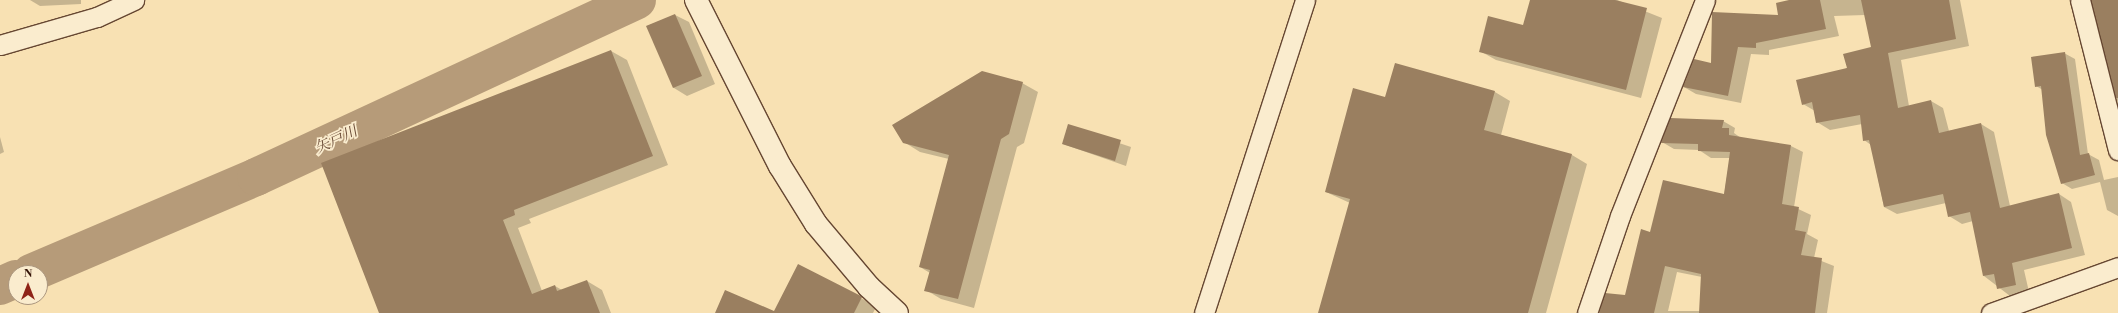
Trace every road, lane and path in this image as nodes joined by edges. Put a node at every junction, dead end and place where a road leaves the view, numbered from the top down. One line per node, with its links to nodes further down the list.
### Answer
1 (134, 0): 6 (street)
2 (696, 0): 9 (street)
3 (1305, 0): 10 (street)
4 (1705, 0): 11 (street)
5 (2080, 0): 7 (street)
6 (0, 45)
7 (2118, 150)
8 (2118, 267): 12 (street)
9 (897, 313)
10 (1204, 313)
11 (1587, 313)
12 (1991, 313)

